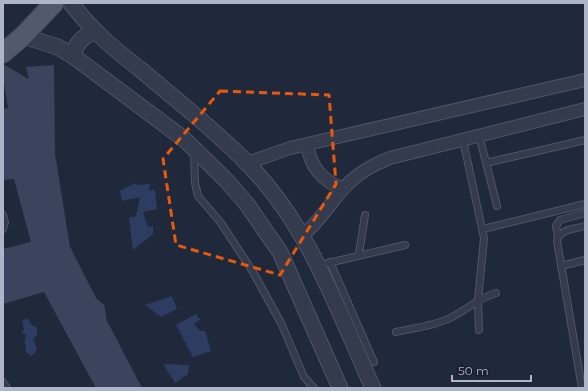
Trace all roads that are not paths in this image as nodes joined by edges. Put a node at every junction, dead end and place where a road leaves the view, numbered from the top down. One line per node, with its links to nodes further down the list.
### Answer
1 (54, 3): 4 (main road)
2 (72, 3): 3 (street)
3 (94, 32): 6 (street); 14 (street)
4 (23, 36): 5 (main road); 6 (street)
5 (3, 53)
6 (73, 56): 13 (street)
7 (585, 80): 12 (street)
8 (585, 109): 9 (street)
9 (479, 136): 10 (street); 15 (lane)
10 (463, 140): 16 (street); 23 (lane)
11 (585, 140): 15 (lane)
12 (307, 145): 14 (street); 16 (street)
13 (194, 148): 39 (lane); 40 (street)
14 (247, 163): 25 (street)
15 (486, 163): 18 (lane)
16 (343, 189): 25 (street)
17 (585, 204): 23 (lane)
18 (497, 206)
19 (585, 213): 26 (lane)
20 (3, 215): 24 (lane)
21 (365, 215): 28 (lane)
22 (585, 226): 26 (lane)
23 (483, 229): 33 (lane)
24 (3, 230)
25 (302, 236): 30 (street)
26 (558, 238): 31 (lane)
27 (405, 245): 28 (lane)
28 (359, 254): 30 (lane)
29 (585, 260): 31 (lane)
30 (324, 264): 36 (lane); 41 (street)
31 (561, 266): 42 (lane)
32 (496, 293): 33 (lane)
33 (478, 300): 34 (lane); 35 (lane)
34 (479, 330)
35 (396, 332)
36 (374, 362)
37 (3, 382): 38 (lane)
38 (7, 388)
39 (314, 388)
40 (340, 388)
41 (373, 388)
42 (582, 388)

